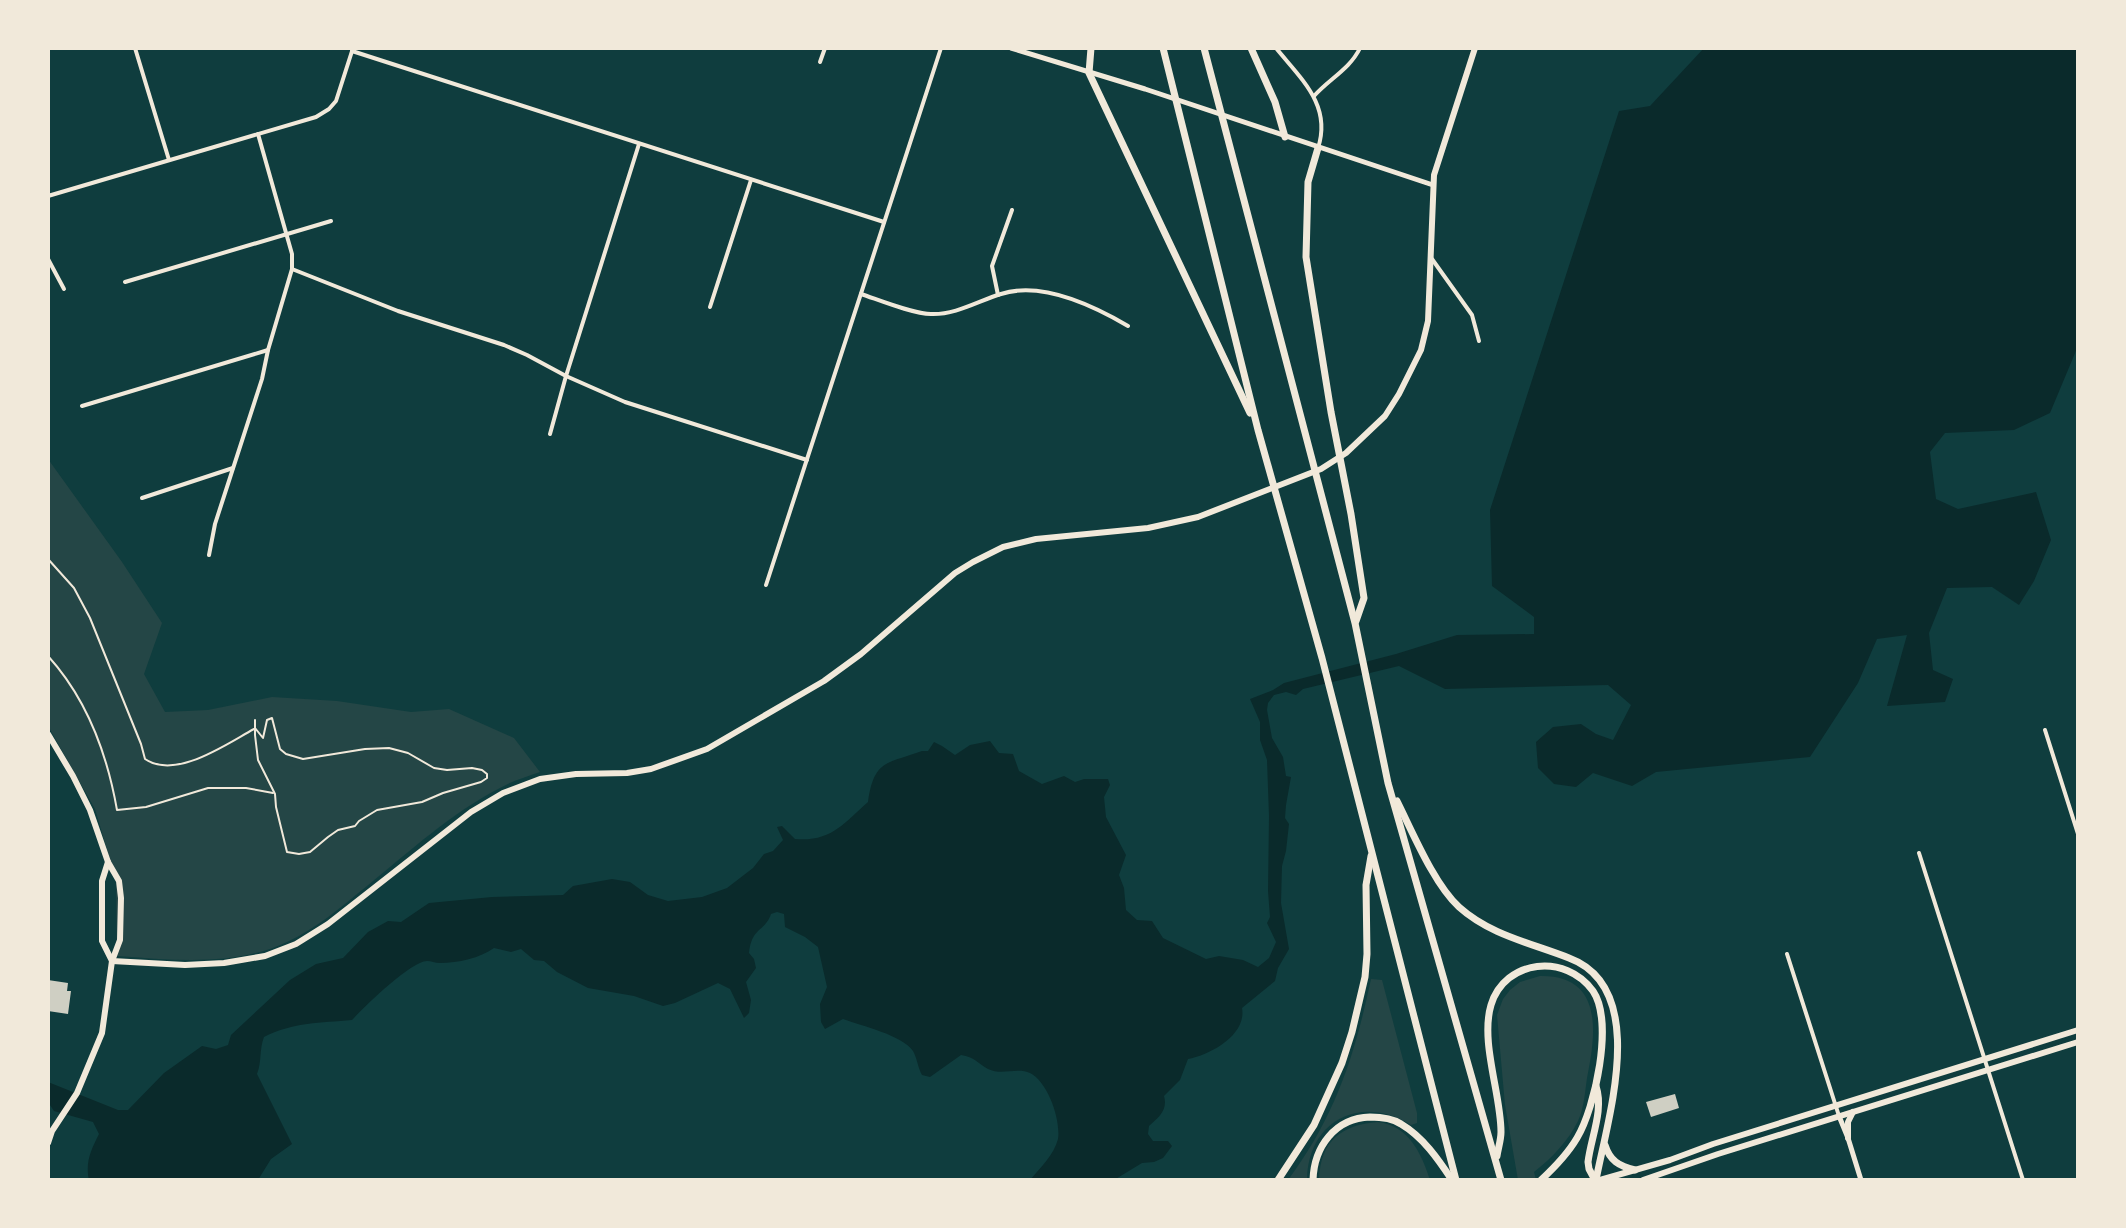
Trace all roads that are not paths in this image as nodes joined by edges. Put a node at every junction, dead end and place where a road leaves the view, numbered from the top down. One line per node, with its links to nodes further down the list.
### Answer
1 (135, 48): 20 (street)
2 (825, 48): 13 (street)
3 (941, 48): 26 (street)
4 (1011, 48): 14 (street)
5 (1091, 48): 14 (highway)
6 (1163, 48): 41 (highway)
7 (1204, 48): 48 (highway)
8 (1251, 48): 17 (highway)
9 (1276, 48): 15 (street)
10 (1360, 48): 15 (street)
11 (1475, 48): 22 (main road)
12 (352, 50): 16 (street); 18 (street)
13 (820, 62)
14 (1089, 73): 17 (street); 41 (highway)
15 (1314, 96): 19 (street)
16 (258, 134): 20 (street); 27 (street)
17 (1285, 137): 19 (street)
18 (639, 144): 21 (street); 39 (street)
19 (1318, 148): 22 (street); 48 (highway)
20 (169, 160): 23 (street)
21 (751, 180): 26 (street); 35 (street)
22 (1433, 185): 29 (main road)
23 (48, 196)
24 (1012, 210): 34 (street)
25 (331, 221): 27 (street)
26 (884, 222): 33 (street)
27 (286, 234): 30 (street); 31 (street)
28 (48, 259): 32 (street)
29 (1432, 259): 37 (street); 57 (main road)
30 (292, 269): 38 (street); 39 (street)
31 (125, 282)
32 (64, 289)
33 (861, 294): 34 (street); 43 (street)
34 (998, 295): 36 (street)
35 (710, 307)
36 (1128, 326)
37 (1479, 341)
38 (268, 350): 40 (street); 44 (street)
39 (566, 376): 42 (street); 43 (street)
40 (82, 406)
41 (1258, 430): 54 (highway)
42 (550, 434)
43 (807, 460): 47 (street)
44 (233, 468): 45 (street); 46 (street)
45 (142, 498)
46 (209, 555)
47 (766, 585)
48 (1355, 623): 51 (highway)
49 (2045, 730): 52 (street)
50 (48, 734): 55 (main road)
51 (1388, 783): 68 (highway); 72 (highway)
52 (2078, 834)
53 (1919, 853): 60 (street)
54 (1372, 854): 75 (highway); 77 (highway)
55 (108, 862): 57 (main road); 57 (main road)
56 (1787, 954): 63 (street)
57 (112, 961): 66 (main road)
58 (2078, 1030): 60 (main road)
59 (2078, 1042): 61 (main road)
60 (1986, 1059): 61 (street); 63 (main road)
61 (1990, 1070): 64 (main road); 83 (street)
62 (1595, 1084): 72 (highway); 79 (highway); 80 (highway)
63 (1835, 1105): 65 (street); 70 (main road)
64 (1853, 1112): 65 (main road); 67 (main road)
65 (1839, 1116): 67 (street); 71 (main road)
66 (50, 1132): 69 (main road)
67 (1848, 1138): 82 (street)
68 (1604, 1139): 73 (highway); 80 (highway)
69 (48, 1143)
70 (1713, 1144): 71 (main road); 73 (main road)
71 (1718, 1154): 74 (main road)
72 (1496, 1160): 78 (highway)
73 (1635, 1170): 80 (main road)
74 (1660, 1177): 81 (main road)
75 (1278, 1180)
76 (1313, 1180): 77 (highway)
77 (1454, 1180)
78 (1501, 1180)
79 (1541, 1180)
80 (1597, 1180)
81 (1643, 1180)
82 (1861, 1180)
83 (2023, 1180)

